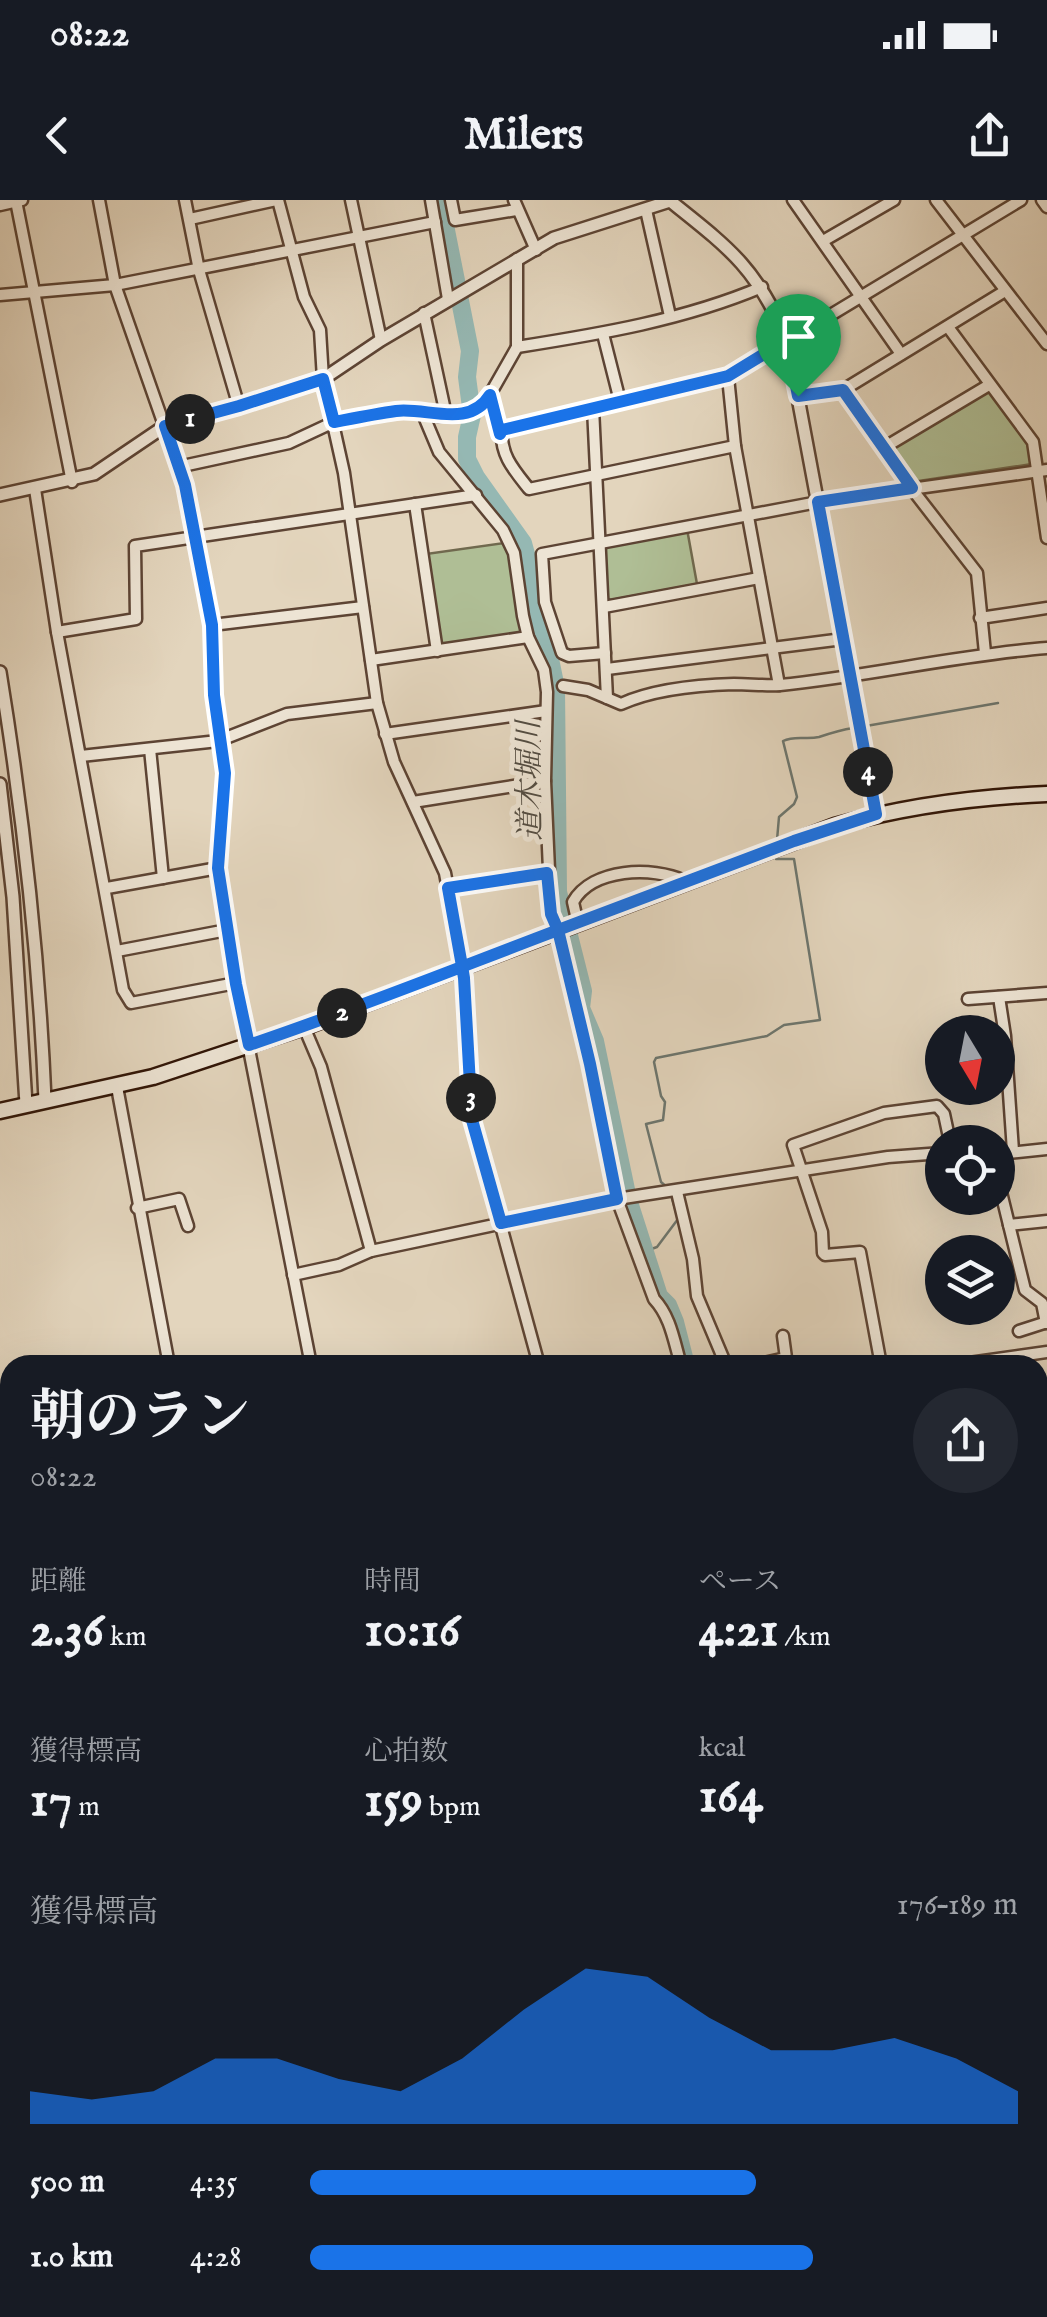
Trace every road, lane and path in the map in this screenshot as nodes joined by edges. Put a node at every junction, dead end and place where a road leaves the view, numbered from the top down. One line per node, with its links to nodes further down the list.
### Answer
1 (99, 200): 27 (street)
2 (185, 200): 18 (street)
3 (277, 200): 18 (street); 24 (street)
4 (350, 200): 21 (street)
5 (431, 200): 19 (street)
6 (451, 200): 15 (street)
7 (670, 200): 17 (street); 28 (street)
8 (793, 200): 22 (street)
9 (894, 200): 22 (street)
10 (936, 200): 20 (street)
11 (1021, 200): 20 (street)
12 (1042, 200): 16 (street)
13 (20, 201): 14 (street); 30 (street)
14 (0, 204)
15 (515, 205): 23 (street)
16 (1047, 208)
17 (646, 210): 23 (street); 35 (street)
18 (190, 219): 26 (street)
19 (435, 222): 21 (street); 33 (street)
20 (964, 235): 29 (street); 32 (street)
21 (359, 238): 24 (street); 38 (street)
22 (823, 242): 32 (street)
23 (536, 250): 25 (street)
24 (292, 251): 26 (street); 44 (street)
25 (517, 260): 33 (street); 41 (street)
26 (199, 270): 27 (street); 50 (street)
27 (115, 285): 30 (street); 55 (street)
28 (762, 288): 35 (street); 39 (street)
29 (1006, 291): 36 (street); 40 (street)
30 (35, 293): 31 (street); 62 (street)
31 (0, 296)
32 (861, 296): 39 (street); 42 (street)
33 (450, 298): 34 (street)
34 (424, 314): 38 (street); 53 (street)
35 (670, 316): 37 (street)
36 (948, 328): 42 (street); 45 (street)
37 (603, 334): 41 (street); 49 (street)
38 (381, 340): 44 (street)
39 (787, 340): 43 (street); 48 (street)
40 (1047, 344)
41 (517, 347): 47 (street)
42 (901, 354): 46 (street)
43 (728, 376): 49 (street); 57 (street)
44 (323, 379): 50 (street); 54 (street)
45 (989, 385): 58 (street); 60 (street)
46 (843, 390): 48 (street); 58 (street)
47 (490, 395): 53 (street); 56 (street)
48 (798, 396): 67 (street)
49 (620, 401): 51 (street)
50 (239, 406): 55 (street)
51 (592, 408): 56 (street); 61 (street)
52 (424, 414): 53 (street); 54 (street); 66 (street)
53 (446, 415)
54 (334, 422): 59 (street); 69 (street)
55 (165, 426): 59 (street); 62 (street)
56 (500, 434): 61 (street)
57 (736, 446): 61 (street); 70 (street)
58 (885, 447): 63 (street)
59 (178, 467): 71 (street)
60 (1042, 471): 63 (street); 72 (street)
61 (596, 472): 73 (street)
62 (72, 482): 64 (street)
63 (912, 488): 67 (street); 78 (street)
64 (35, 489): 65 (street); 80 (street)
65 (0, 495)
66 (476, 495): 68 (street); 81 (street)
67 (818, 502): 70 (street); 82 (street)
68 (415, 504): 69 (street); 85 (street)
69 (349, 514): 71 (street); 76 (street)
70 (748, 515): 73 (street); 74 (street)
71 (196, 538): 79 (street); 80 (street)
72 (1047, 538)
73 (599, 541): 75 (street); 86 (street)
74 (760, 578): 75 (street); 83 (street)
75 (604, 606): 86 (street)
76 (363, 607): 79 (street); 88 (street)
77 (1047, 608): 78 (street)
78 (980, 618): 87 (street)
79 (212, 625): 98 (street)
80 (57, 632): 100 (street)
81 (528, 638): 85 (street); 96 (street)
82 (843, 638): 83 (street); 91 (street)
83 (772, 648): 89 (street); 92 (street)
84 (1047, 648): 87 (street)
85 (437, 651): 88 (street)
86 (605, 653): 89 (street)
87 (985, 653): 91 (street)
88 (370, 660): 95 (street)
89 (607, 669): 94 (street)
90 (0, 672): 124 (street)
91 (850, 676): 92 (street); 105 (street)
92 (779, 685): 94 (street)
93 (563, 686): 94 (street)
94 (607, 698)
95 (377, 704): 97 (street); 98 (street)
96 (546, 710): 97 (street); 101 (street)
97 (384, 734): 104 (street)
98 (218, 741): 99 (street); 106 (street)
99 (150, 749): 100 (street); 108 (street)
100 (81, 756): 110 (street)
101 (545, 780): 104 (street); 107 (street)
102 (0, 784): 125 (street)
103 (1047, 794): 105 (main road)
104 (413, 802): 111 (street)
105 (876, 814): 109 (main road)
106 (218, 868): 108 (street); 113 (street)
107 (547, 873): 111 (street); 114 (street)
108 (163, 878): 110 (street)
109 (685, 881): 112 (main road); 112 (street)
110 (106, 888): 115 (street)
111 (448, 888): 116 (street)
112 (578, 924): 114 (main road)
113 (227, 930): 115 (street); 117 (street)
114 (558, 930): 116 (main road); 134 (street)
115 (116, 951): 117 (street)
116 (462, 966): 121 (main road); 138 (street)
117 (236, 984): 122 (street)
118 (1047, 993): 119 (street)
119 (999, 997): 120 (street); 128 (street)
120 (968, 999)
121 (304, 1027): 122 (main road); 141 (street)
122 (249, 1045): 123 (main road); 142 (street)
123 (117, 1087): 124 (main road); 135 (street)
124 (45, 1100): 125 (main road)
125 (26, 1104): 126 (main road)
126 (0, 1111)
127 (945, 1125): 132 (street)
128 (1004, 1125)
129 (1047, 1149): 130 (street)
130 (1015, 1153)
131 (925, 1154): 132 (street)
132 (800, 1173): 133 (street); 152 (street)
133 (677, 1192): 134 (street); 150 (street)
134 (617, 1199): 138 (street); 149 (street)
135 (137, 1208): 139 (street); 146 (street)
136 (1006, 1215): 140 (street)
137 (1047, 1220): 140 (street)
138 (501, 1223): 141 (street); 148 (street)
139 (188, 1226)
140 (1009, 1226): 143 (street)
141 (371, 1251): 142 (street)
142 (294, 1275): 147 (street)
143 (1047, 1322): 144 (street)
144 (1018, 1331)
145 (783, 1336): 151 (street)
146 (167, 1355)
147 (309, 1355)
148 (536, 1355)
149 (678, 1355)
150 (722, 1355)
151 (785, 1355)
152 (879, 1355)

